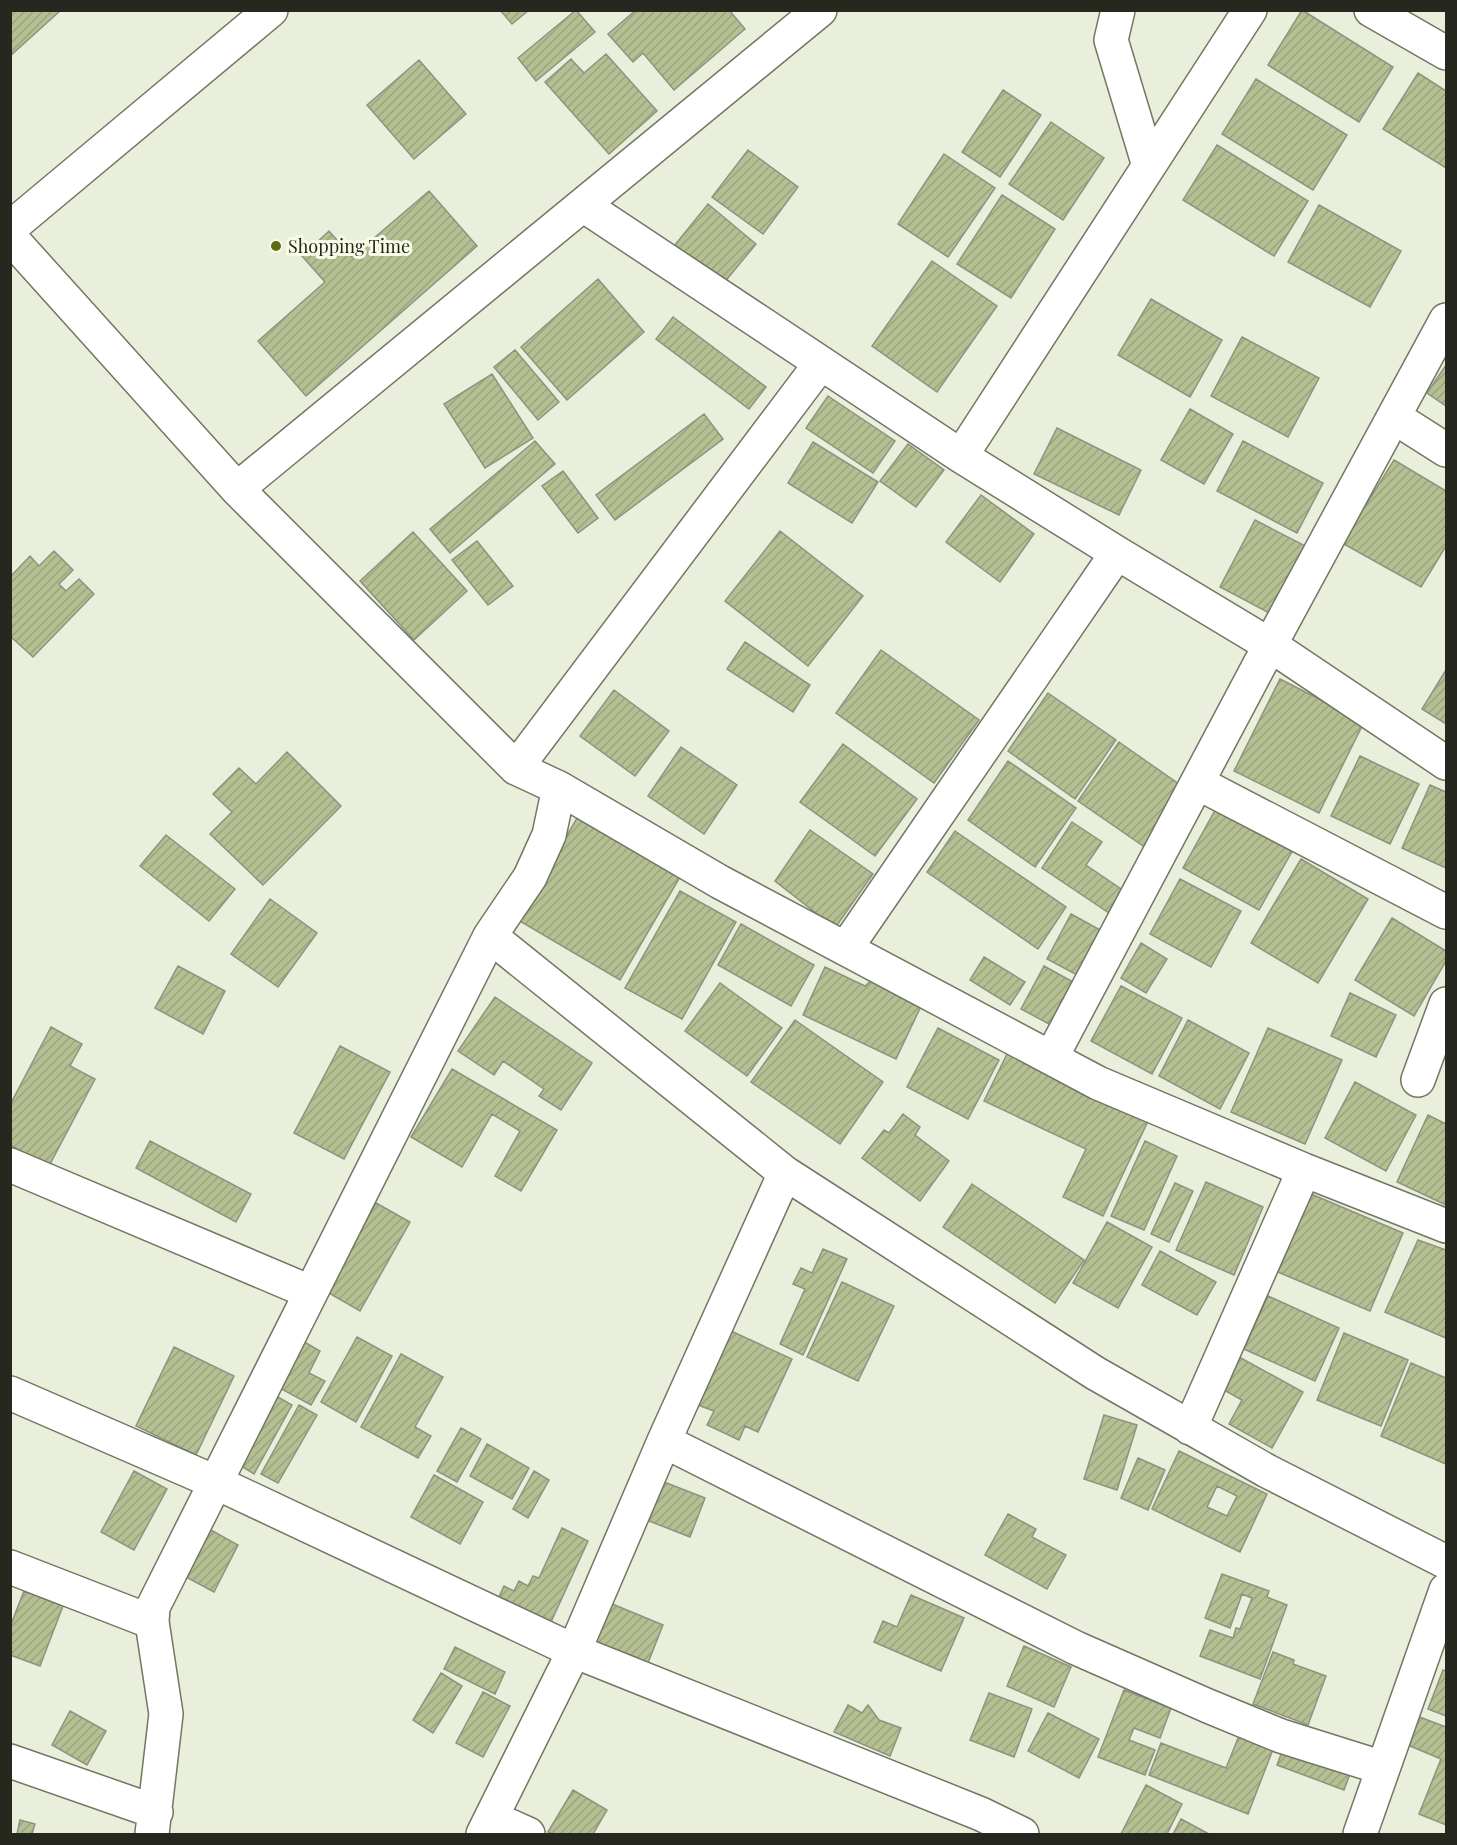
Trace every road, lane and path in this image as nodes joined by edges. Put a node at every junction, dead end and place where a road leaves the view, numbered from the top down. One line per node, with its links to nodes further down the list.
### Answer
1 (271, 10): 9 (street)
2 (820, 10): 8 (street)
3 (1118, 10): 7 (street)
4 (1250, 10): 7 (street)
5 (1371, 10): 6 (street)
6 (1446, 53)
7 (1149, 166): 15 (street)
8 (583, 205): 12 (street); 16 (street)
9 (10, 228)
10 (10, 237): 16 (street)
11 (1446, 320): 13 (street)
12 (821, 363): 15 (street); 20 (street)
13 (1394, 417): 14 (street); 18 (street)
14 (1446, 450)
15 (961, 456): 17 (street)
16 (237, 489): 20 (street)
17 (1117, 553): 18 (street); 25 (street)
18 (1270, 645): 19 (street); 21 (street)
19 (1446, 763)
20 (516, 768): 22 (street)
21 (1198, 783): 23 (street); 27 (street)
22 (559, 788): 24 (street); 25 (street)
23 (1446, 912)
24 (490, 936): 31 (street); 33 (street)
25 (846, 948): 27 (street)
26 (1446, 1004): 28 (street)
27 (1051, 1058): 30 (street)
28 (1419, 1080)
29 (10, 1166): 33 (street)
30 (1304, 1170): 32 (street); 35 (street)
31 (785, 1173): 35 (street); 36 (street)
32 (1446, 1226)
33 (310, 1292): 37 (street)
34 (10, 1393): 37 (street)
35 (1190, 1428): 38 (street)
36 (664, 1441): 42 (street); 44 (street)
37 (215, 1482): 41 (street); 42 (street)
38 (1446, 1562)
39 (10, 1567): 41 (street)
40 (1446, 1590): 44 (street)
41 (152, 1622): 45 (street)
42 (574, 1651): 46 (street); 47 (street)
43 (10, 1761): 45 (street)
44 (1383, 1768): 50 (street)
45 (154, 1823)
46 (976, 1824): 49 (street)
47 (488, 1826): 48 (street)
48 (528, 1834)
49 (1022, 1834)
50 (1360, 1834)

